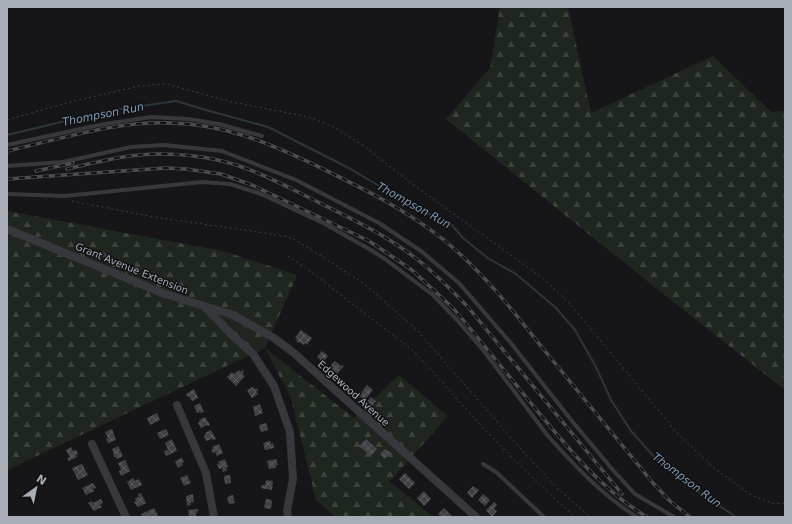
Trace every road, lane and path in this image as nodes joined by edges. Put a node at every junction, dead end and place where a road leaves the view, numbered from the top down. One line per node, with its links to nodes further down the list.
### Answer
1 (7, 120): 13 (path)
2 (262, 136): 3 (lane)
3 (7, 145)
4 (7, 166): 22 (lane)
5 (7, 194): 6 (lane)
6 (65, 196): 20 (path); 21 (lane)
7 (7, 229): 9 (street, Grant Avenue Extension)
8 (288, 256): 19 (path)
9 (204, 306): 16 (street, Grant Avenue Extension); 17 (street, Edgewood Avenue)
10 (176, 405): 15 (street)
11 (92, 444): 14 (street)
12 (483, 464): 18 (lane)
13 (785, 503)
14 (126, 517)
15 (214, 517)
16 (288, 517)
17 (476, 517)
18 (544, 517)
19 (575, 517)
20 (590, 517)
21 (637, 517)
22 (674, 517)

